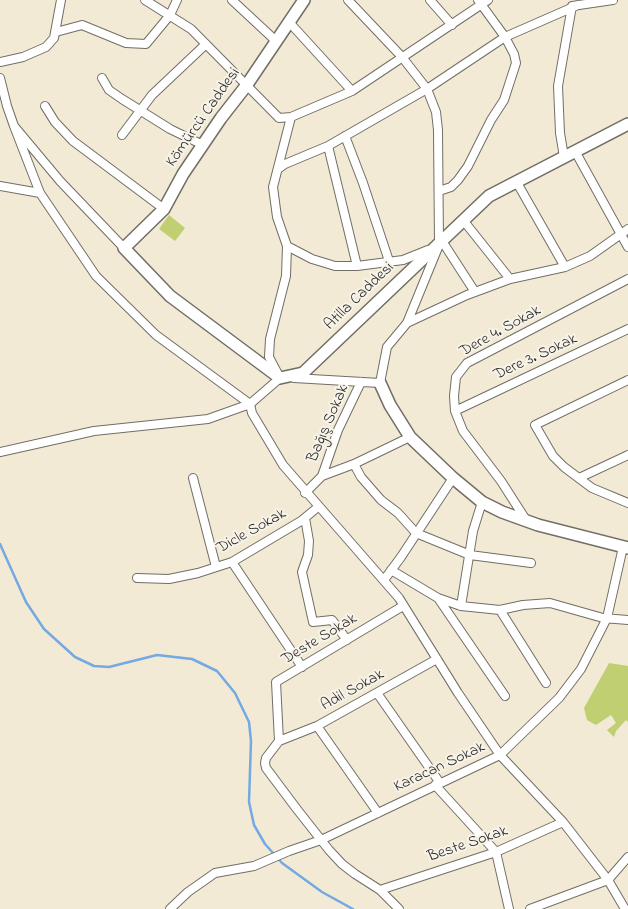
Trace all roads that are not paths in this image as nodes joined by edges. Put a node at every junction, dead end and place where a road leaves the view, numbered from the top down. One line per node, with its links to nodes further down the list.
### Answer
1 (61, 0): 14 (street)
2 (146, 0): 11 (street)
3 (178, 0): 11 (street)
4 (232, 0): 16 (street)
5 (304, 0): 12 (street, Kömürcü Caddesi)
6 (348, 0): 18 (street)
7 (430, 0): 13 (street)
8 (613, 0): 10 (street)
9 (482, 2): 13 (street); 15 (street)
10 (575, 6): 15 (street); 35 (street)
11 (170, 15): 14 (street); 17 (street)
12 (289, 22): 16 (street, Kömürcü Caddesi); 24 (street)
13 (452, 25): 18 (street)
14 (56, 32): 19 (street)
15 (505, 37): 23 (street); 39 (street)
16 (276, 41): 22 (street, Kömürcü Caddesi)
17 (206, 44): 22 (street); 26 (street)
18 (402, 57): 23 (street); 24 (street)
19 (0, 62)
20 (0, 78): 29 (street)
21 (102, 78): 26 (street)
22 (246, 86): 27 (street); 32 (street, Kömürcü Caddesi)
23 (427, 89): 31 (street); 39 (street)
24 (352, 91): 27 (street)
25 (45, 106): 41 (street)
26 (141, 111): 30 (street); 32 (street)
27 (291, 117): 36 (street)
28 (628, 124): 34 (street, Atilla Caddesi)
29 (14, 126): 40 (street); 48 (street)
30 (122, 135)
31 (346, 136): 33 (street); 49 (street)
32 (203, 145): 41 (street, Kömürcü Caddesi)
33 (328, 146): 36 (street); 50 (street)
34 (576, 151): 35 (street, Atilla Caddesi); 44 (street)
35 (564, 157): 37 (street, Atilla Caddesi)
36 (278, 169): 46 (street)
37 (516, 181): 42 (street, Atilla Caddesi); 51 (street)
38 (0, 186): 40 (street)
39 (438, 191): 45 (street)
40 (40, 193): 61 (street)
41 (164, 209): 48 (street, Kömürcü Caddesi)
42 (463, 220): 45 (street, Atilla Caddesi); 53 (street)
43 (628, 230): 44 (street)
44 (620, 235): 47 (street); 51 (street)
45 (440, 243): 49 (street); 54 (street); 55 (street); 57 (street, Atilla Caddesi)
46 (287, 246): 50 (street); 57 (street)
47 (628, 247)
48 (124, 248): 57 (street)
49 (389, 262): 50 (street)
50 (357, 266)
51 (565, 267): 53 (street)
52 (628, 279): 62 (street, Dere 4. Sokak)
53 (510, 280): 54 (street)
54 (475, 292): 55 (street)
55 (406, 323): 60 (street)
56 (628, 329): 62 (street, Dere 3. Sokak)
57 (280, 378): 59 (street); 61 (street)
58 (628, 380): 70 (street)
59 (361, 382): 60 (street); 67 (street, Bağış Sokak)
60 (380, 383): 63 (street)
61 (250, 404): 64 (street); 71 (street)
62 (455, 411): 76 (street, Dere 4. Sokak)
63 (410, 437): 66 (street); 69 (street)
64 (0, 452)
65 (628, 455): 70 (street)
66 (354, 464): 67 (street); 77 (street)
67 (322, 476): 71 (street)
68 (193, 478): 82 (street)
69 (453, 478): 72 (street); 77 (street)
70 (579, 478): 73 (street)
71 (305, 493): 74 (street)
72 (482, 502): 76 (street); 79 (street)
73 (628, 504)
74 (318, 507): 75 (street, Dicle Sokak); 85 (street)
75 (305, 518): 80 (street, Dicle Sokak); 92 (street)
76 (526, 520): 78 (street)
77 (416, 533): 79 (street); 83 (street)
78 (626, 547): 90 (street, Karacan Sokak)
79 (470, 555): 81 (street); 88 (street)
80 (232, 562): 82 (street, Dicle Sokak); 94 (street)
81 (530, 563)
82 (216, 568): 84 (street, Dicle Sokak)
83 (391, 570): 85 (street); 86 (street)
84 (137, 578)
85 (384, 580): 87 (street)
86 (438, 598): 88 (street); 97 (street)
87 (403, 606): 92 (street, Deste Sokak); 93 (street)
88 (462, 606): 89 (street)
89 (500, 610): 90 (street); 95 (street)
90 (608, 618): 91 (street); 100 (street, Karacan Sokak)
91 (628, 620)
92 (347, 640): 94 (street, Deste Sokak)
93 (437, 659): 96 (street, Adil Sokak); 100 (street)
94 (302, 667): 99 (street, Deste Sokak)
95 (546, 683)
96 (377, 694): 98 (street, Adil Sokak); 101 (street)
97 (505, 696)
98 (317, 726): 99 (street, Adil Sokak); 102 (street)
99 (279, 740): 104 (street)
100 (500, 755): 101 (street, Karacan Sokak); 103 (street)
101 (438, 784): 102 (street, Karacan Sokak); 105 (street)
102 (378, 813): 104 (street, Karacan Sokak)
103 (563, 822): 105 (street, Beste Sokak); 107 (street)
104 (321, 840): 108 (street); 111 (street, Karacan Sokak)
105 (496, 852): 108 (street, Beste Sokak); 113 (street)
106 (628, 857): 107 (street)
107 (608, 880): 109 (street); 114 (street)
108 (380, 890): 112 (street)
109 (618, 897): 110 (street); 115 (street)
110 (628, 902)
111 (170, 909)
112 (399, 909)
113 (510, 909)
114 (530, 909)
115 (625, 909)

